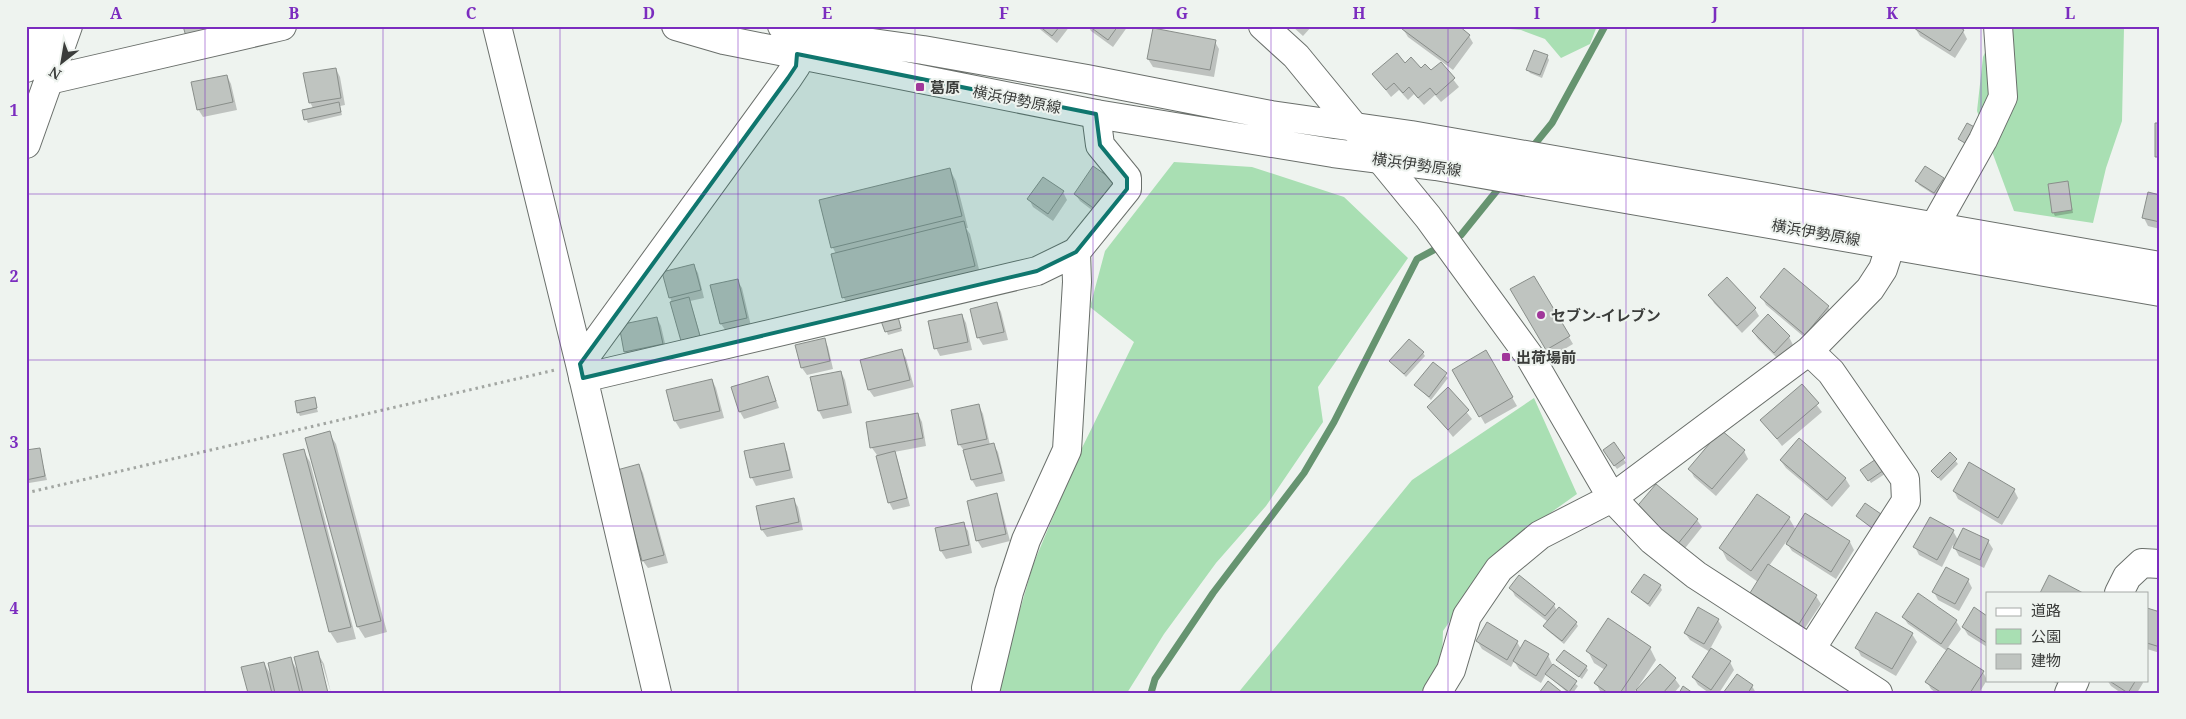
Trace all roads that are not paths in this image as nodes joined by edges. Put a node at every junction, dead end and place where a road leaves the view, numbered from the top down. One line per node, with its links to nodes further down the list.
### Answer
1 (42, 26): 11 (street)
2 (68, 26): 11 (street)
3 (282, 26): 11 (street)
4 (497, 26): 22 (street)
5 (676, 26): 10 (street, 横浜伊勢原線)
6 (782, 26): 9 (street, 横浜伊勢原線)
7 (1262, 26): 13 (street)
8 (1998, 26): 16 (street)
9 (840, 32): 13 (street, 横浜伊勢原線)
10 (797, 54): 12 (street, 横浜伊勢原線); 22 (street)
11 (38, 74): 14 (street)
12 (1096, 114): 15 (street, 横浜伊勢原線); 18 (street)
13 (1355, 127): 15 (street); 16 (street, 横浜伊勢原線)
14 (26, 144)
15 (1381, 159): 17 (street, 横浜伊勢原線); 23 (street)
16 (1934, 227): 19 (street, 横浜伊勢原線)
17 (1891, 244): 20 (street, 横浜伊勢原線); 21 (street)
18 (1076, 252): 22 (street); 27 (street)
19 (2160, 266)
20 (2160, 292)
21 (1810, 351): 23 (street); 26 (street)
22 (582, 371): 28 (street)
23 (1612, 498): 26 (street); 29 (street)
24 (2160, 564): 25 (street)
25 (2120, 592)
26 (1811, 650): 30 (street)
27 (986, 688)
28 (657, 693)
29 (1437, 693)
30 (1878, 693)

